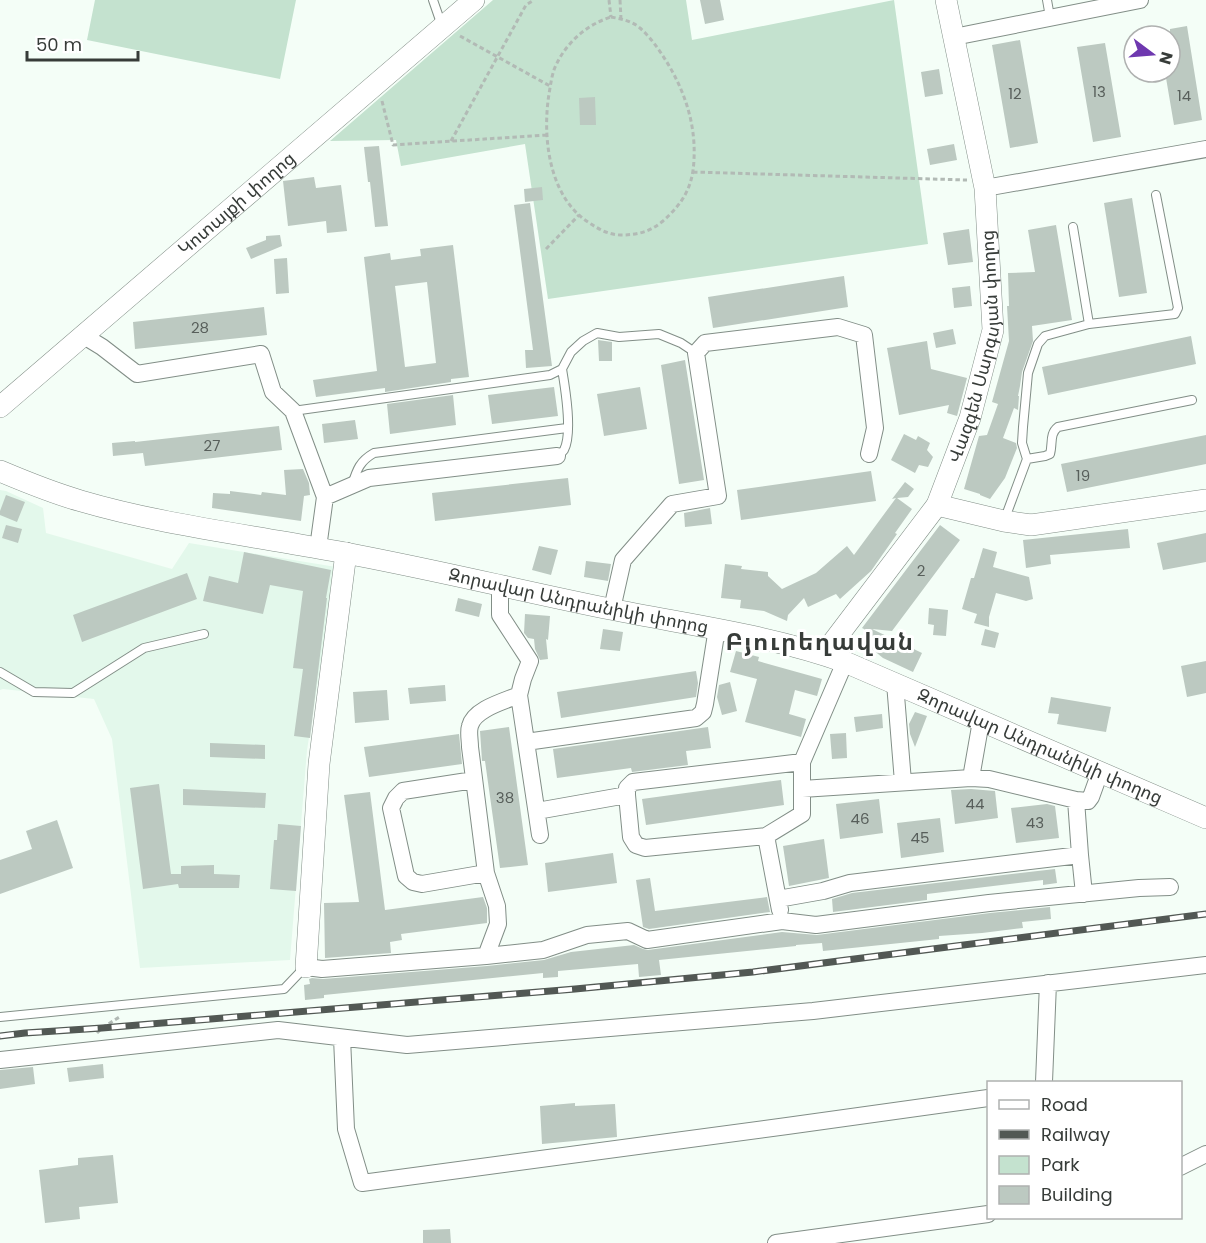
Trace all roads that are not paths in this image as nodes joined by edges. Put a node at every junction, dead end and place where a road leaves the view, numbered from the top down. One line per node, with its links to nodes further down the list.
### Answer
1 (433, 0): 7 (lane)
2 (474, 0): 7 (street, Կոտայքի փողոց)
3 (946, 0): 8 (street, Վազգեն Սարգսյան փողոց)
4 (1047, 0): 6 (lane)
5 (1140, 0): 6 (street)
6 (1050, 17): 8 (street)
7 (443, 27): 14 (street, Կոտայքի փողոց)
8 (954, 37): 10 (street, Վազգեն Սարգսյան փողոց)
9 (1206, 148): 10 (street)
10 (984, 184): 28 (street, Վազգեն Սարգսյան փողոց)
11 (1156, 195): 13 (lane)
12 (1073, 227): 13 (lane)
13 (1089, 324): 23 (lane)
14 (84, 336): 18 (street, Կոտայքի փողոց); 19 (street)
15 (696, 353): 16 (lane); 21 (street); 33 (street)
16 (562, 369): 19 (lane); 20 (lane)
17 (1192, 400): 23 (lane)
18 (0, 407)
19 (293, 411): 26 (street)
20 (567, 428): 22 (lane); 25 (lane)
21 (868, 454)
22 (557, 456): 25 (street)
23 (1027, 459): 29 (lane)
24 (0, 471): 30 (street, Զորավար Անդրանիկի փողոց)
25 (352, 485): 26 (street)
26 (325, 497): 30 (street)
27 (1206, 500): 29 (street)
28 (937, 505): 29 (street); 36 (street, Վազգեն Սարգսյան փողոց)
29 (1004, 521)
30 (318, 548): 31 (street, Զորավար Անդրանիկի փողոց)
31 (346, 553): 32 (street, Զորավար Անդրանիկի փողոց); 63 (street)
32 (500, 586): 33 (street, Զորավար Անդրանիկի փողոց); 40 (street)
33 (612, 609): 34 (street, Զորավար Անդրանիկի փողոց)
34 (717, 628): 36 (street, Զորավար Անդրանիկի փողոց); 42 (street)
35 (204, 634): 38 (lane)
36 (824, 654): 37 (street, Զորավար Անդրանիկի փողոց)
37 (844, 662): 39 (street, Զորավար Անդրանիկի փողոց); 43 (street)
38 (0, 672)
39 (895, 683): 41 (street, Զորավար Անդրանիկի փողոց); 47 (street)
40 (519, 695): 42 (street); 46 (street)
41 (981, 721): 44 (street, Զորավար Անդրանիկի փողոց); 45 (street)
42 (526, 742): 51 (street)
43 (802, 762): 48 (street); 49 (street)
44 (1100, 772): 50 (street); 52 (street, Զորավար Անդրանիկի փողոց)
45 (971, 778): 47 (street); 50 (street)
46 (474, 780): 56 (street); 56 (street)
47 (903, 782): 48 (street)
48 (802, 789): 54 (street)
49 (627, 795): 51 (street); 54 (street)
50 (1076, 800): 55 (street)
51 (537, 811): 53 (street)
52 (1206, 818)
53 (540, 835)
54 (766, 836): 59 (street)
55 (1080, 855): 58 (street); 59 (street)
56 (486, 873): 61 (street)
57 (1170, 887): 58 (street)
58 (1084, 894): 60 (street)
59 (778, 899): 60 (street)
60 (782, 921): 61 (street)
61 (486, 956): 63 (street)
62 (1206, 965): 64 (street)
63 (306, 967): 65 (lane)
64 (1048, 983): 66 (street); 68 (street)
65 (0, 1017)
66 (342, 1038): 67 (street); 69 (street)
67 (0, 1060)
68 (1044, 1081)
69 (987, 1098)
70 (1206, 1154): 71 (street)
71 (1182, 1166)
72 (987, 1214): 73 (street)
73 (776, 1243)

